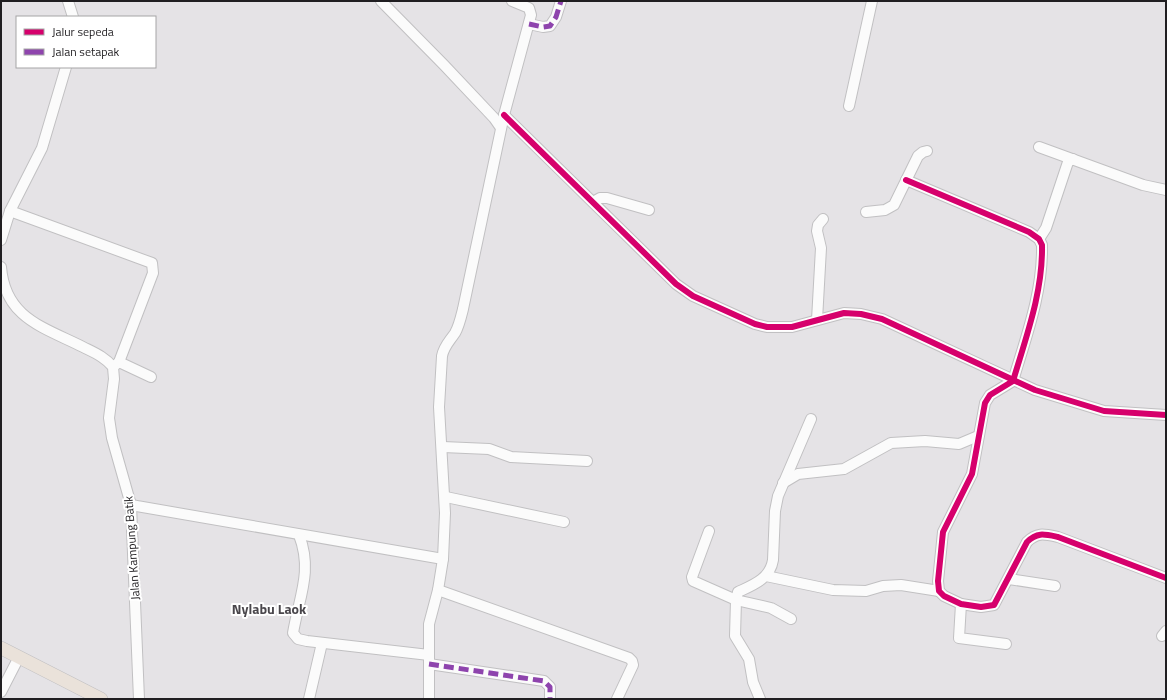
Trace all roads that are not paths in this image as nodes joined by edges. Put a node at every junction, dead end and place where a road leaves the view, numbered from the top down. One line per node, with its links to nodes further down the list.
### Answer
1 (68, 1): 6 (street)
2 (381, 1): 11 (street)
3 (512, 1): 7 (street)
4 (561, 1): 7 (street)
5 (872, 1): 9 (street)
6 (73, 16)
7 (529, 24): 10 (street)
8 (66, 68): 19 (street)
9 (849, 106)
10 (504, 115): 11 (street); 17 (street)
11 (501, 128): 32 (street)
12 (1039, 147): 14 (street)
13 (927, 151): 15 (street)
14 (1074, 159): 16 (street); 22 (street)
15 (906, 180): 20 (street); 22 (street)
16 (1166, 190)
17 (593, 202): 18 (street); 25 (street)
18 (649, 210)
19 (10, 211): 23 (street); 26 (street)
20 (866, 212)
21 (823, 219): 25 (street)
22 (1039, 239): 28 (street)
23 (1, 240)
24 (1, 267): 26 (street)
25 (817, 320): 28 (street)
26 (116, 364): 27 (street); 36 (street, Jalan Kampung Batik)
27 (151, 377)
28 (1013, 381): 29 (street); 31 (street)
29 (1166, 415)
30 (811, 419): 34 (street)
31 (978, 436): 34 (street); 46 (street)
32 (443, 447): 33 (street); 35 (street)
33 (587, 461)
34 (783, 483): 41 (street)
35 (446, 497): 37 (street); 40 (street)
36 (131, 505): 39 (street); 57 (street, Jalan Kampung Batik)
37 (564, 522)
38 (709, 531): 47 (street)
39 (299, 535): 40 (street); 50 (street)
40 (443, 559): 45 (street)
41 (766, 576): 46 (street); 47 (street)
42 (1166, 578): 43 (street)
43 (1009, 579): 44 (street); 48 (street)
44 (1054, 586)
45 (438, 590): 54 (street); 61 (street)
46 (939, 591): 48 (street)
47 (736, 600): 49 (street); 62 (street)
48 (961, 604): 51 (street)
49 (791, 619)
50 (322, 643): 54 (street); 58 (street)
51 (1006, 644)
52 (1, 648): 53 (main road)
53 (19, 657): 55 (street); 56 (main road)
54 (429, 659): 59 (street); 60 (street)
55 (1, 692)
56 (102, 699)
57 (139, 699)
58 (309, 699)
59 (429, 699)
60 (550, 699)
61 (617, 699)
62 (760, 699)

